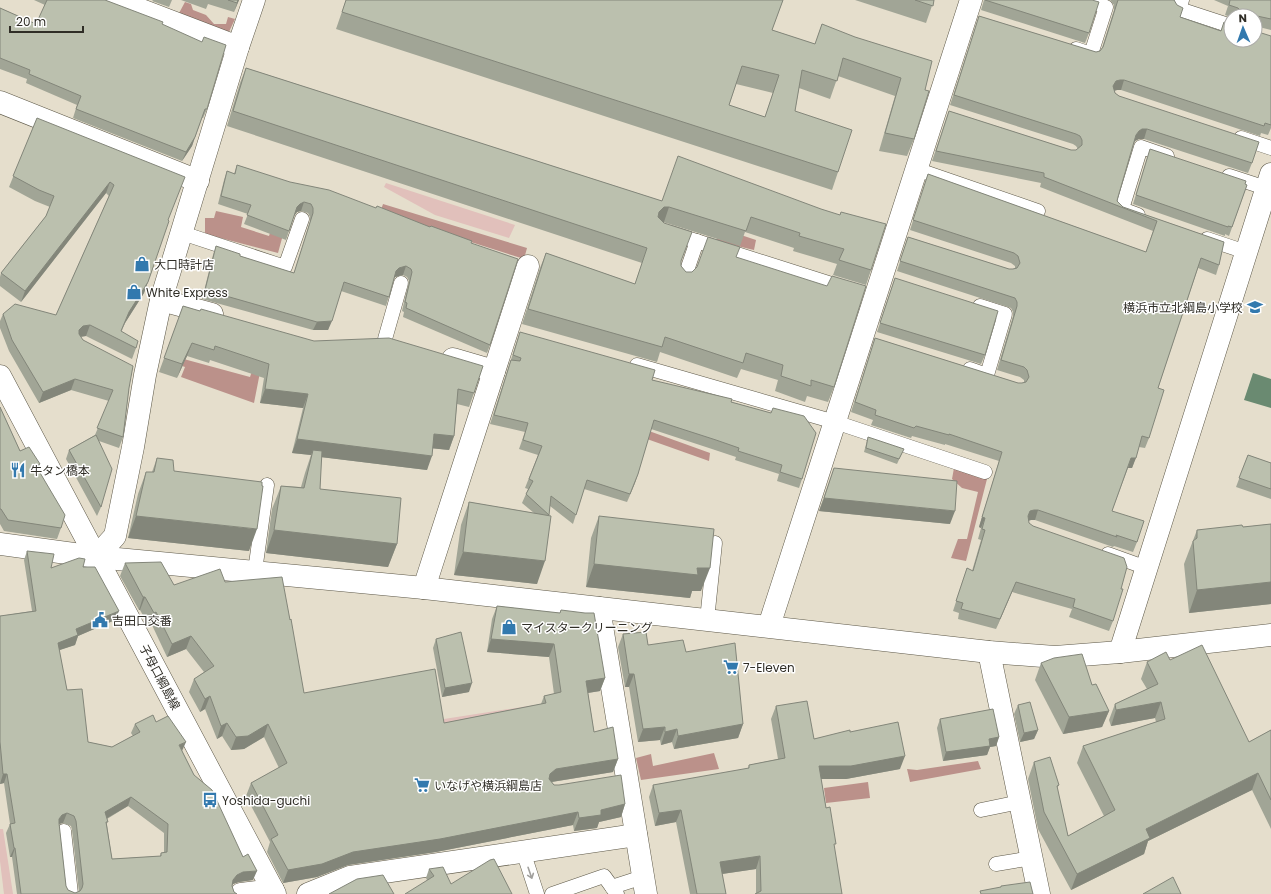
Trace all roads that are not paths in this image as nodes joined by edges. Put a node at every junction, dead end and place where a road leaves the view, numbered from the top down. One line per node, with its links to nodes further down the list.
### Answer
1 (115, 0): 8 (street)
2 (254, 0): 8 (street)
3 (1086, 0): 7 (lane)
4 (1182, 0): 6 (lane)
5 (973, 11): 13 (street)
6 (1223, 23)
7 (1062, 45)
8 (238, 47): 15 (street)
9 (0, 102): 15 (street)
10 (1227, 134): 11 (lane)
11 (1271, 148)
12 (1178, 159): 18 (lane)
13 (916, 169): 17 (lane); 28 (street)
14 (1215, 171): 16 (lane)
15 (198, 181): 21 (street)
16 (1269, 181): 24 (street)
17 (1038, 211)
18 (1151, 219)
19 (302, 220): 21 (lane)
20 (661, 230): 23 (lane)
21 (182, 233): 29 (street)
22 (1195, 234): 24 (lane)
23 (697, 241): 26 (lane); 28 (lane)
24 (1246, 252): 49 (street)
25 (528, 266): 38 (street)
26 (684, 279)
27 (401, 283): 32 (lane)
28 (875, 297): 42 (street)
29 (161, 300): 31 (street); 48 (street)
30 (969, 303): 39 (lane)
31 (229, 319)
32 (385, 339): 33 (street); 34 (street)
33 (363, 341)
34 (407, 346)
35 (436, 354): 38 (street)
36 (622, 361): 42 (lane)
37 (958, 366): 39 (lane)
38 (494, 371): 51 (street)
39 (987, 375): 41 (lane)
40 (0, 376): 48 (street, 子母口綱島線)
41 (1002, 380)
42 (835, 422): 43 (lane); 54 (street)
43 (985, 472)
44 (267, 485): 50 (lane)
45 (715, 543): 53 (lane)
46 (0, 544): 48 (street)
47 (1097, 551): 49 (lane)
48 (96, 557): 50 (street); 67 (street, 子母口綱島線)
49 (1147, 568): 57 (street)
50 (255, 571): 51 (street)
51 (424, 588): 52 (street)
52 (599, 608): 53 (street); 61 (street)
53 (707, 620): 54 (street)
54 (768, 626): 56 (street)
55 (1271, 635): 57 (street)
56 (989, 652): 57 (street); 58 (street)
57 (1120, 652)
58 (1020, 802): 59 (lane); 63 (street)
59 (982, 810)
60 (64, 831): 68 (lane)
61 (636, 834): 62 (street); 65 (street)
62 (523, 851): 70 (street); 71 (lane, one-way to 71)
63 (1032, 858): 64 (lane); 73 (street)
64 (996, 864)
65 (644, 886): 66 (lane)
66 (615, 890): 72 (lane)
67 (274, 892): 69 (street)
68 (71, 894)
69 (241, 894)
70 (308, 894)
71 (537, 894)
72 (552, 894)
73 (1039, 894)

